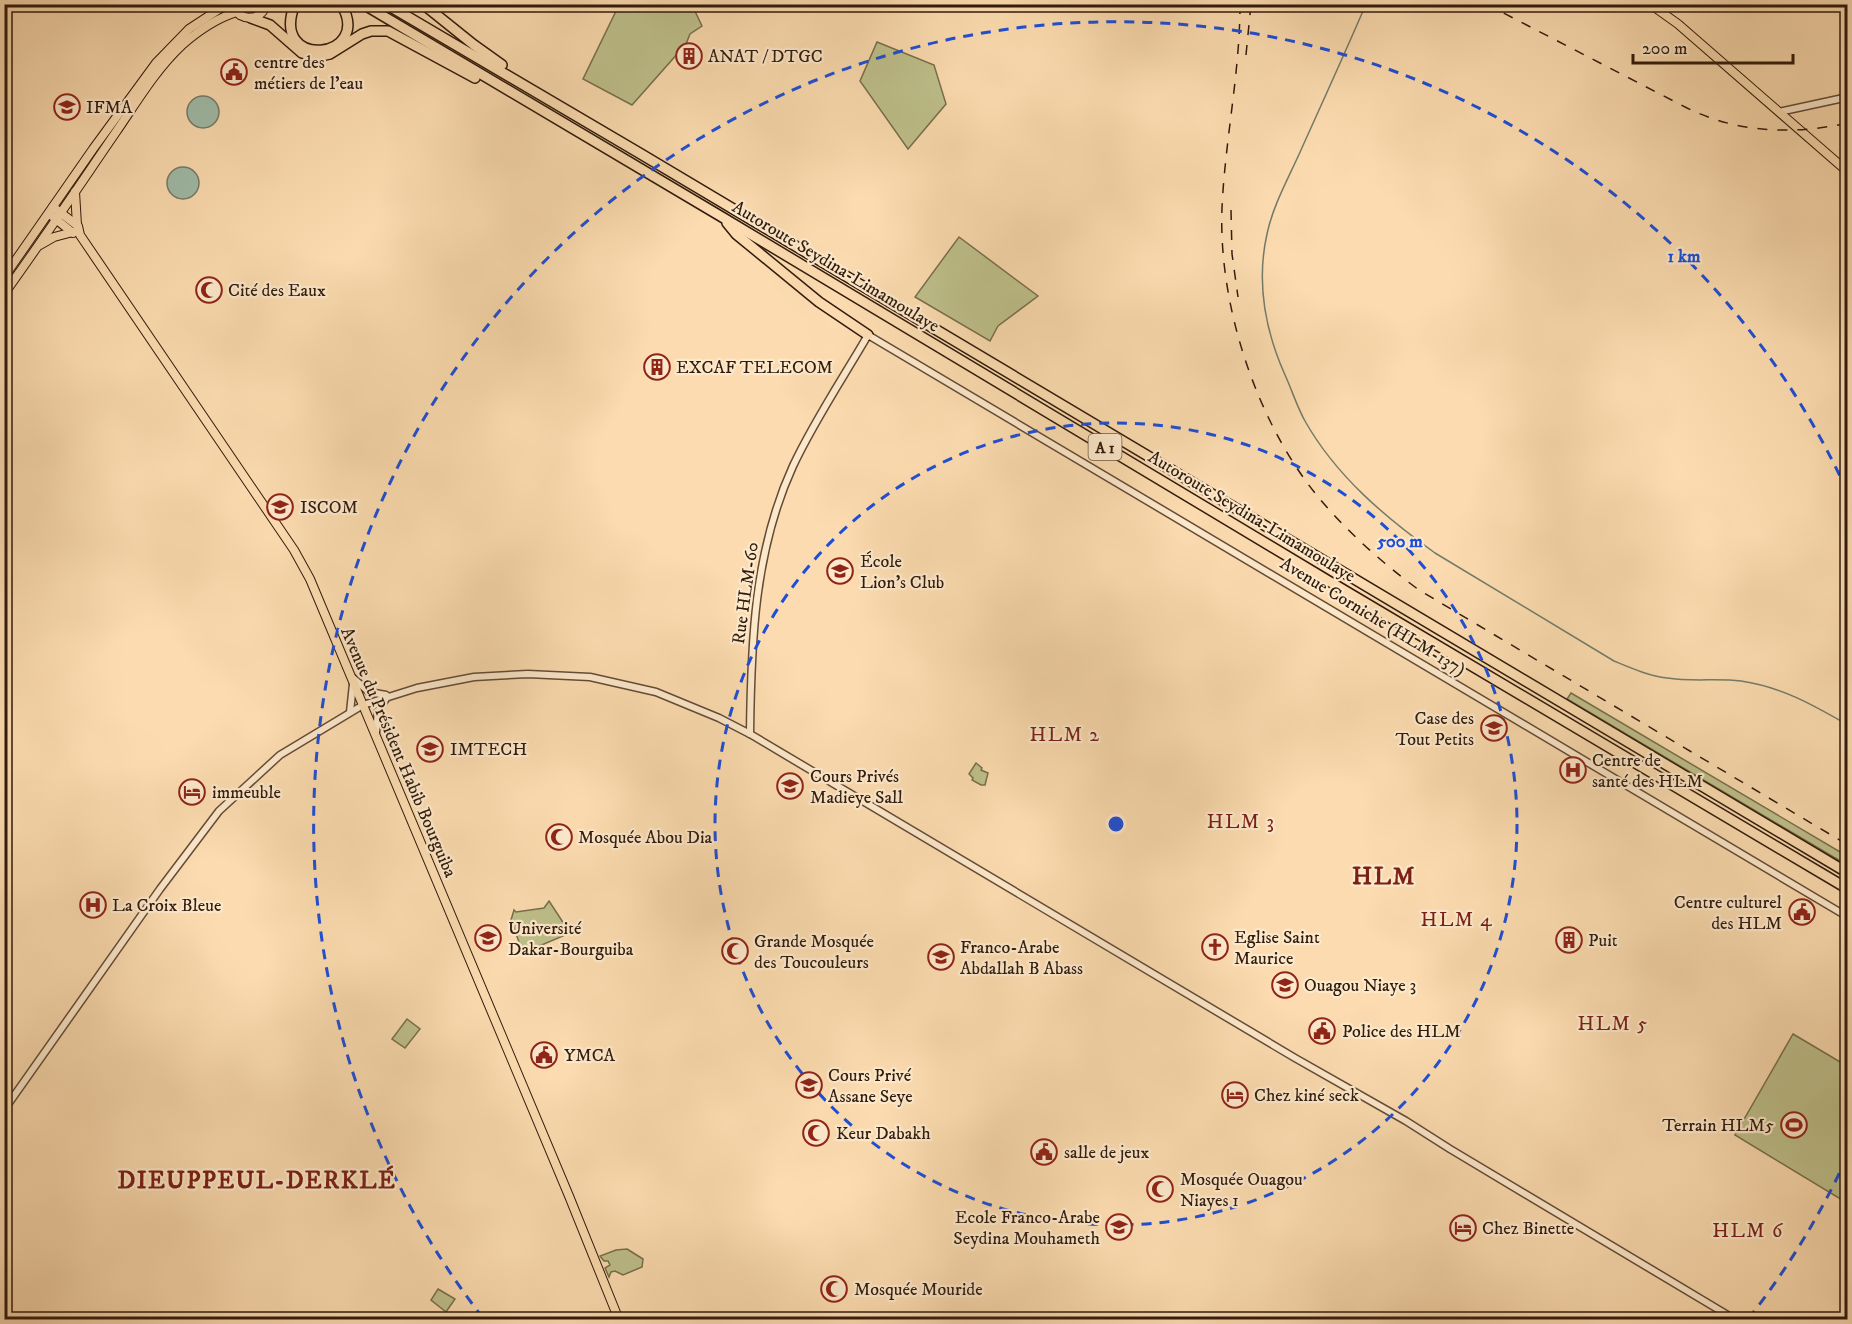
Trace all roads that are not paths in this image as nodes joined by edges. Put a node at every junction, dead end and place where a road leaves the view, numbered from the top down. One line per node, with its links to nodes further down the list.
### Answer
1 (227, 4): 17 (main road)
2 (267, 4): 10 (main road)
3 (295, 4): 4 (highway)
4 (341, 4)
5 (363, 4): 13 (highway, Autoroute Seydina-Limamoulaye / A 1)
6 (386, 4): 11 (highway, Autoroute Seydina-Limamoulaye / A 1)
7 (423, 4): 11 (highway)
8 (1650, 4): 14 (main road)
9 (235, 8): 10 (main road); 16 (main road)
10 (251, 18): 13 (highway)
11 (534, 91): 31 (highway, Autoroute Seydina-Limamoulaye / A 1)
12 (1848, 97): 14 (street)
13 (526, 101): 19 (highway, Autoroute Seydina-Limamoulaye / A 1)
14 (1779, 112): 15 (main road)
15 (1848, 172)
16 (75, 191): 18 (main road); 20 (main road)
17 (51, 210): 18 (main road); 22 (main road)
18 (58, 216): 20 (main road); 21 (main road)
19 (722, 217): 24 (highway); 32 (highway, Autoroute Seydina-Limamoulaye / A 1)
20 (77, 231): 21 (main road); 25 (main road, Avenue du Président Habib Bourguiba)
21 (37, 248): 23 (main road)
22 (4, 277)
23 (4, 294)
24 (867, 335): 29 (street, Rue HLM-60); 33 (street, Avenue Corniche (HLM-137))
25 (353, 679): 26 (street); 27 (main road, Avenue du Président Habib Bourguiba); 28 (street)
26 (390, 696): 27 (street); 29 (street); 30 (street)
27 (363, 705): 28 (street); 30 (main road, Avenue du Président Habib Bourguiba)
28 (349, 712): 34 (street)
29 (750, 734): 36 (street)
30 (377, 739): 35 (main road, Avenue du Président Habib Bourguiba)
31 (1848, 873)
32 (1848, 889)
33 (1848, 917)
34 (4, 1110)
35 (619, 1320)
36 (1736, 1320)

